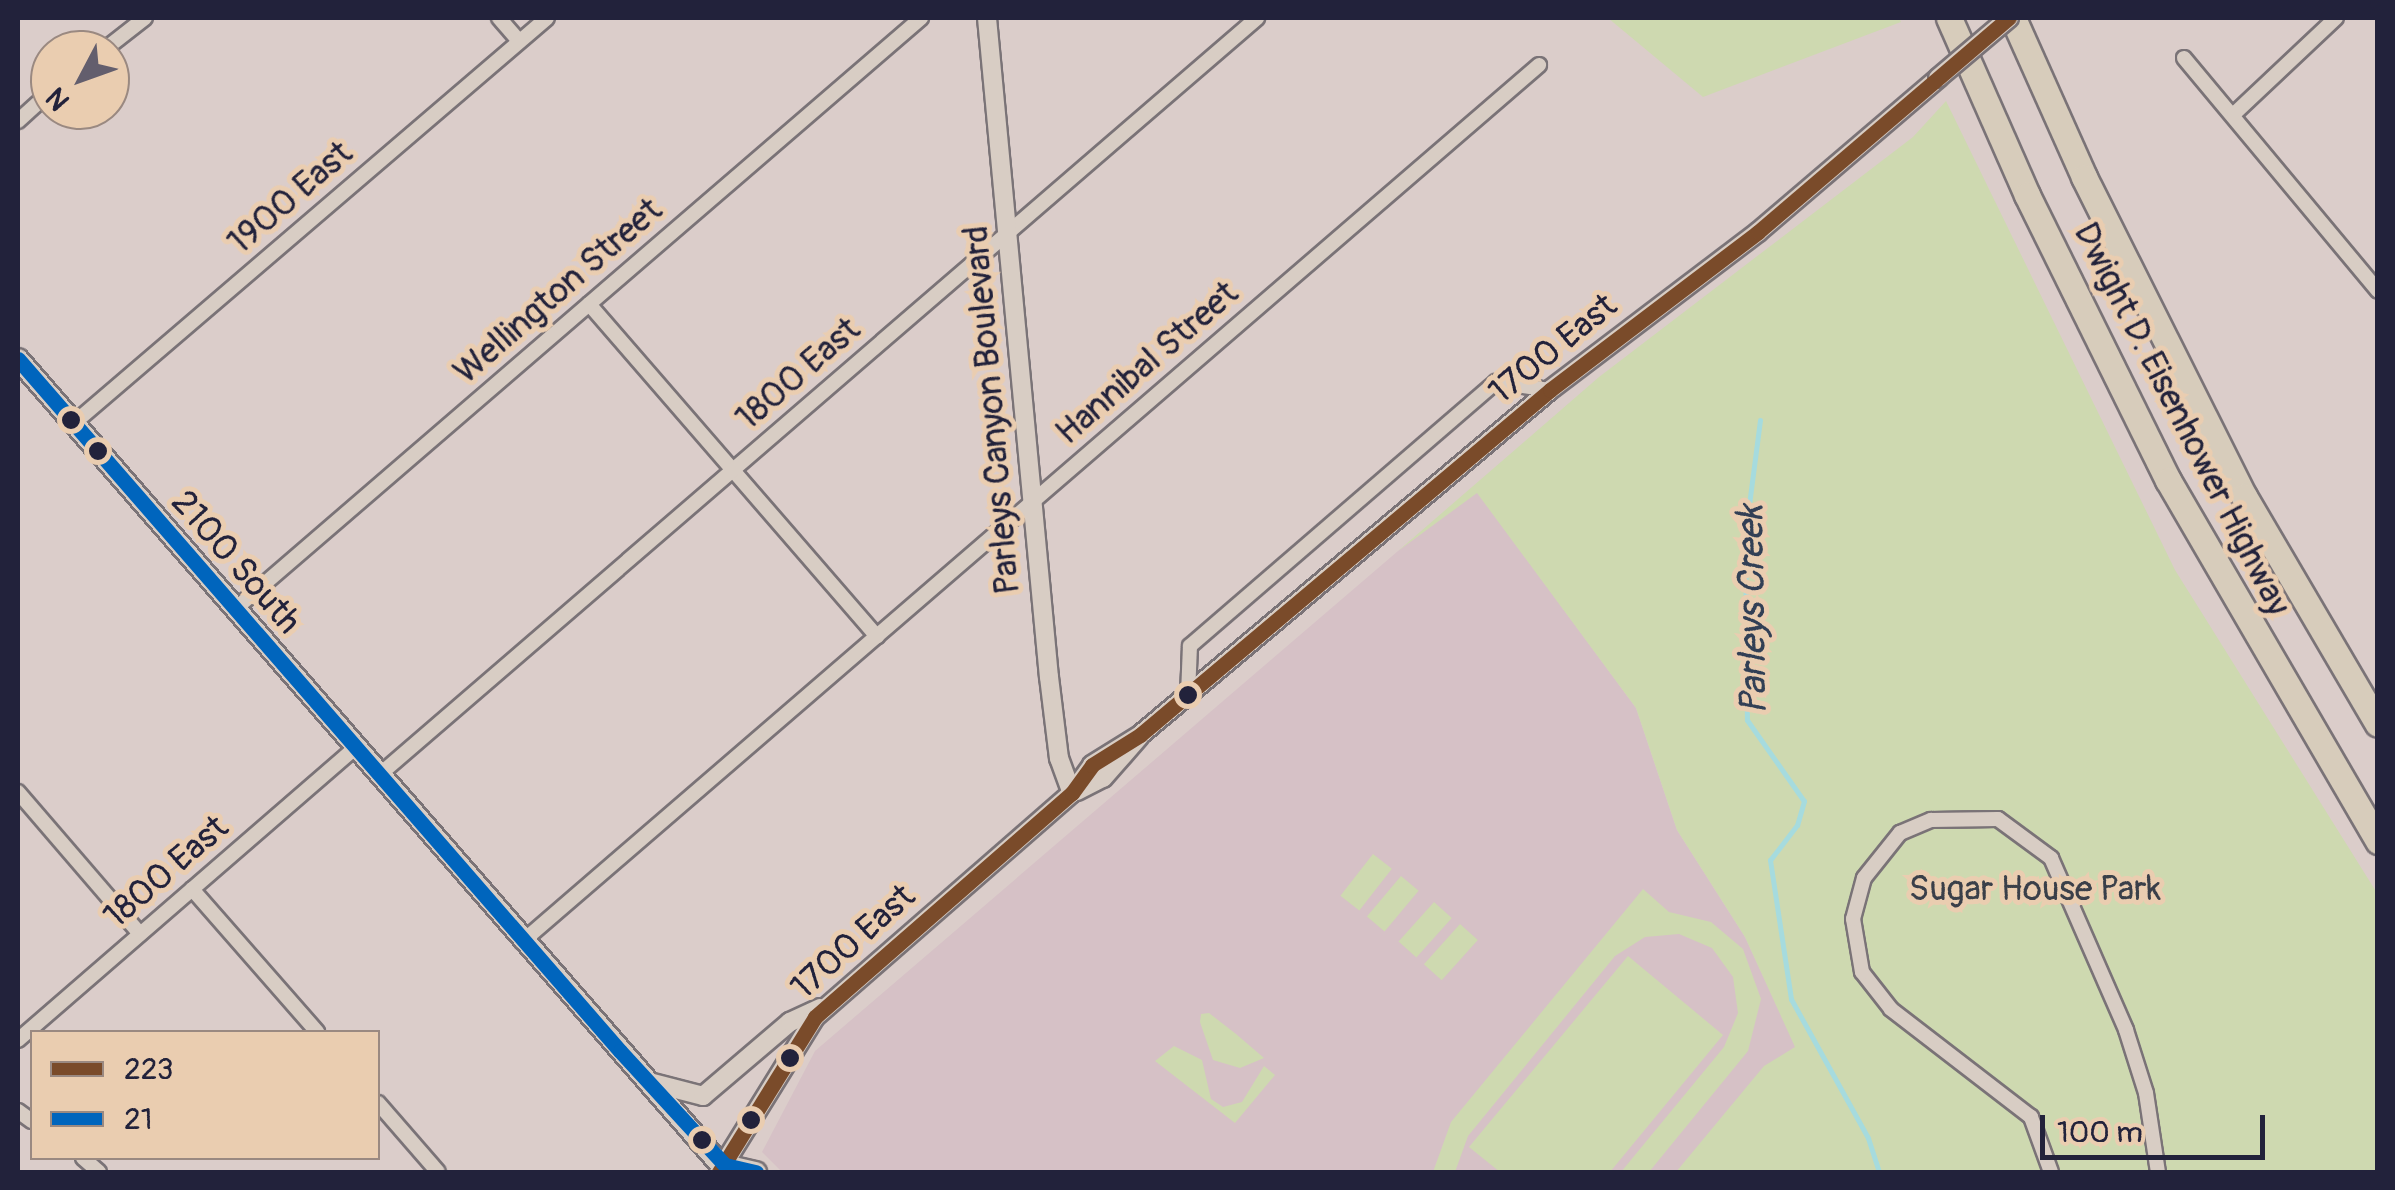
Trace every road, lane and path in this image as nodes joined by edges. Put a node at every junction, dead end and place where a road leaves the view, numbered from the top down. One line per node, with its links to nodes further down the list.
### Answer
1 (498, 18): 9 (street)
2 (547, 18): 9 (street, 1900 East)
3 (921, 18): 15 (street, Wellington Street)
4 (987, 18): 13 (street, Parleys Canyon Boulevard)
5 (1257, 18): 13 (street, 1800 East)
6 (1949, 18): 29 (highway, Dwight D. Eisenhower Highway)
7 (2011, 18): 17 (street, 1700 East, bridge); 24 (highway, Dwight D. Eisenhower Highway)
8 (2336, 18): 12 (street)
9 (519, 41): 18 (street, 1900 East)
10 (2184, 58): 12 (street)
11 (1540, 65): 20 (street, Hannibal Street)
12 (2234, 114): 14 (street)
13 (1008, 232): 19 (street, 1800 East); 20 (street, Parleys Canyon Boulevard)
14 (2374, 280)
15 (588, 304): 19 (street); 21 (street, Wellington Street)
16 (18, 359): 18 (main road, 2100 South)
17 (1550, 390): 23 (street, 1700 East); 23 (street)
18 (73, 424): 21 (main road, 2100 South)
19 (732, 470): 22 (street); 26 (street, 1800 East)
20 (1033, 501): 22 (street, Hannibal Street); 28 (street, Parleys Canyon Boulevard)
21 (234, 610): 25 (main road, 2100 South)
22 (876, 636): 32 (street, Hannibal Street)
23 (1188, 695): 28 (street, 1700 East)
24 (2378, 724)
25 (354, 749): 26 (main road, 2100 South); 30 (street, 1800 East)
26 (378, 776): 32 (main road, 2100 South)
27 (18, 792): 31 (street)
28 (1072, 794): 33 (street, 1700 East)
29 (2378, 841)
30 (192, 889): 31 (street, 1800 East); 34 (street)
31 (140, 934): 35 (street, 1800 East)
32 (522, 942): 36 (main road, 2100 South)
33 (825, 1006): 36 (street); 38 (street, 1700 East)
34 (315, 1030)
35 (18, 1040)
36 (648, 1082): 38 (main road, 2100 South)
37 (380, 1105): 39 (street)
38 (723, 1170): 40 (main road)
39 (438, 1172)
40 (756, 1172)
41 (2051, 1172): 42 (street)
42 (2158, 1172)

